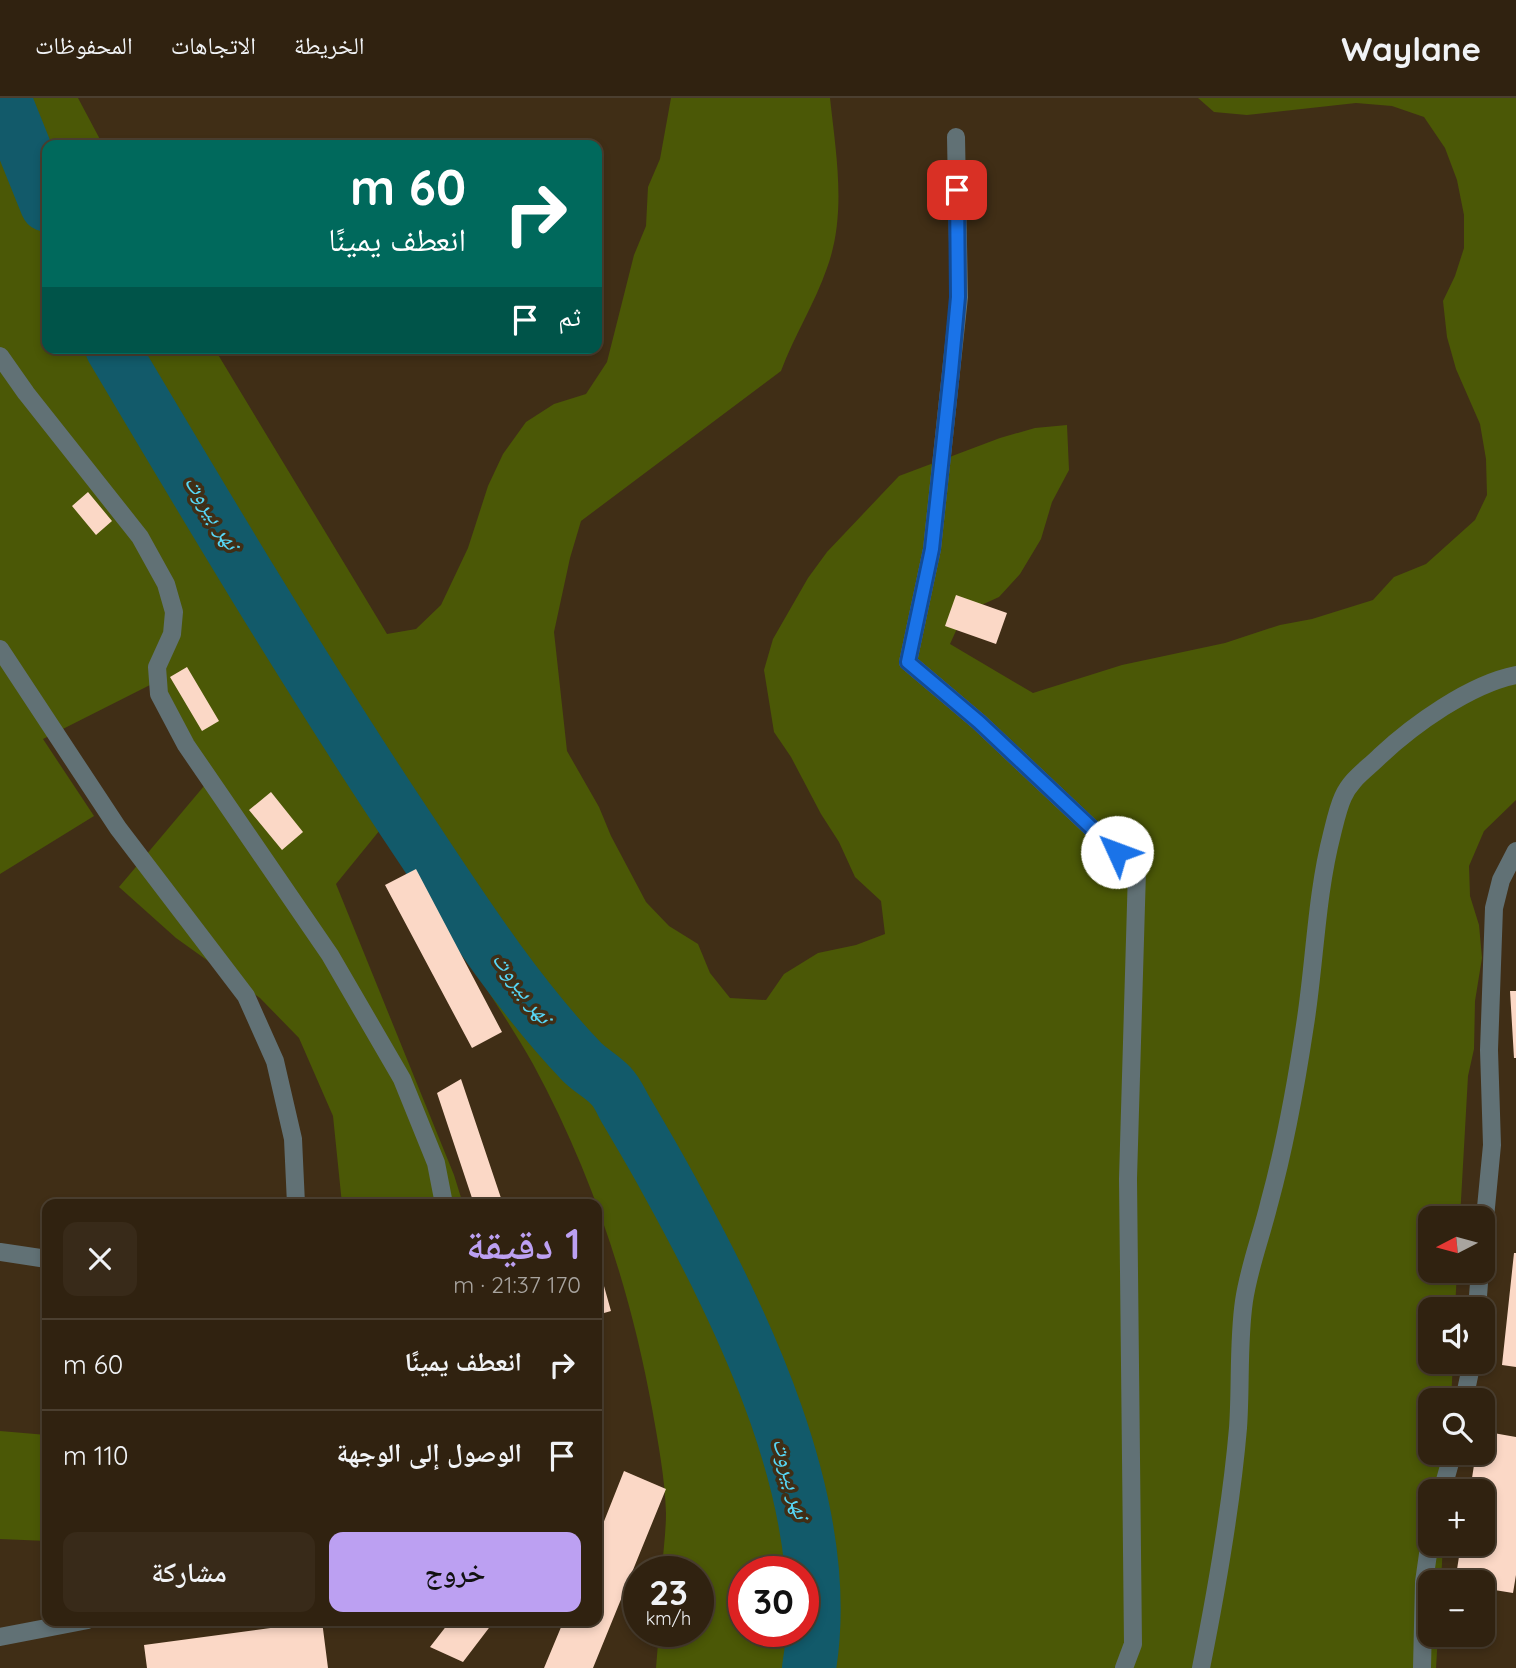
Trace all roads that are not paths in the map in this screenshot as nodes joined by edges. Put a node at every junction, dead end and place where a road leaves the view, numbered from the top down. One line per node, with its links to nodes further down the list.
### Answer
1 (956, 137): 14 (street)
2 (0, 356): 7 (street)
3 (0, 649): 6 (street)
4 (1516, 675): 15 (street)
5 (1516, 851): 8 (street)
6 (296, 1199)
7 (443, 1199)
8 (1486, 1206)
9 (0, 1252): 10 (street)
10 (42, 1258)
11 (1428, 1556): 16 (street)
12 (57, 1626): 13 (street)
13 (0, 1637)
14 (1124, 1668)
15 (1201, 1668)
16 (1422, 1668)

